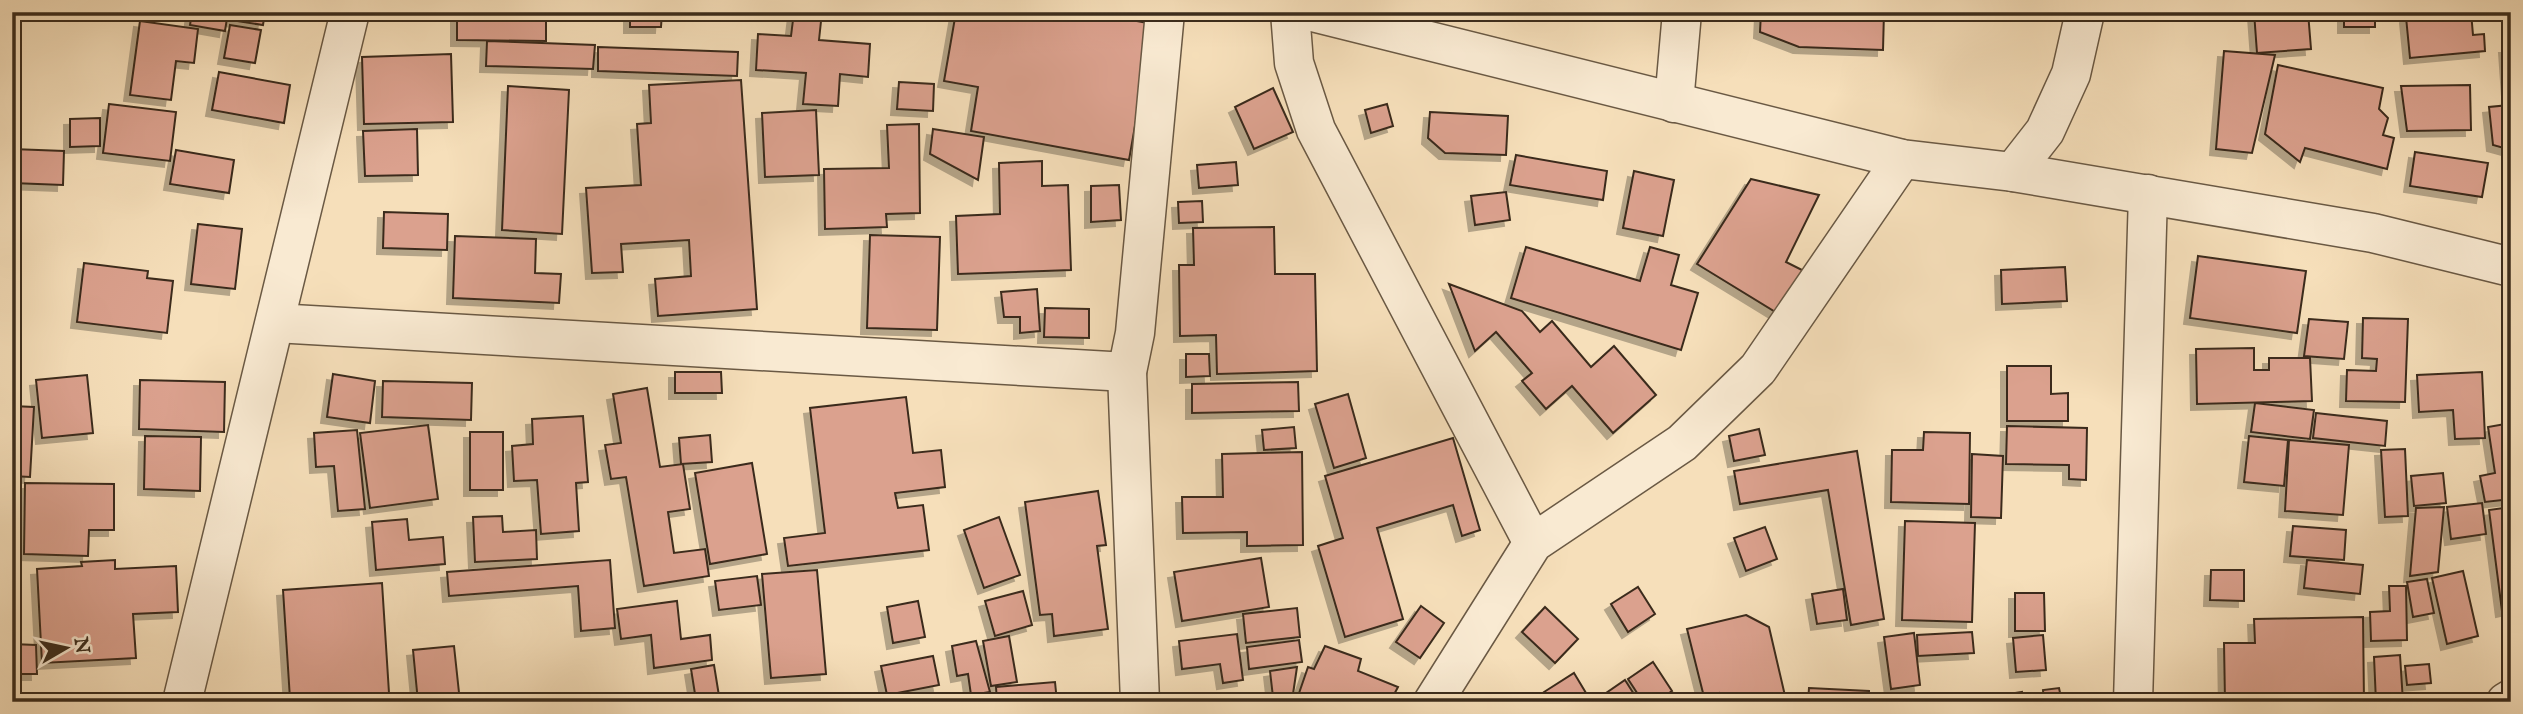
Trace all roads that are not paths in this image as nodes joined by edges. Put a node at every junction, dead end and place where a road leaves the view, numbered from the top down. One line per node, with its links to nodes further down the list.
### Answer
1 (350, 12): 12 (street)
2 (1165, 12): 13 (street)
3 (1290, 12): 14 (street)
4 (1312, 12): 7 (street)
5 (1682, 12): 7 (street)
6 (2085, 12): 9 (street)
7 (1674, 103): 8 (street)
8 (1902, 159): 9 (street); 14 (street)
9 (2013, 172): 10 (street)
10 (2148, 194): 11 (street); 19 (street)
11 (2511, 267)
12 (275, 323): 13 (street); 16 (street)
13 (1127, 372): 17 (street)
14 (1534, 543): 18 (street)
15 (2511, 699): 20 (street)
16 (182, 702)
17 (1140, 702)
18 (1433, 702)
19 (2133, 702)
20 (2506, 702)

